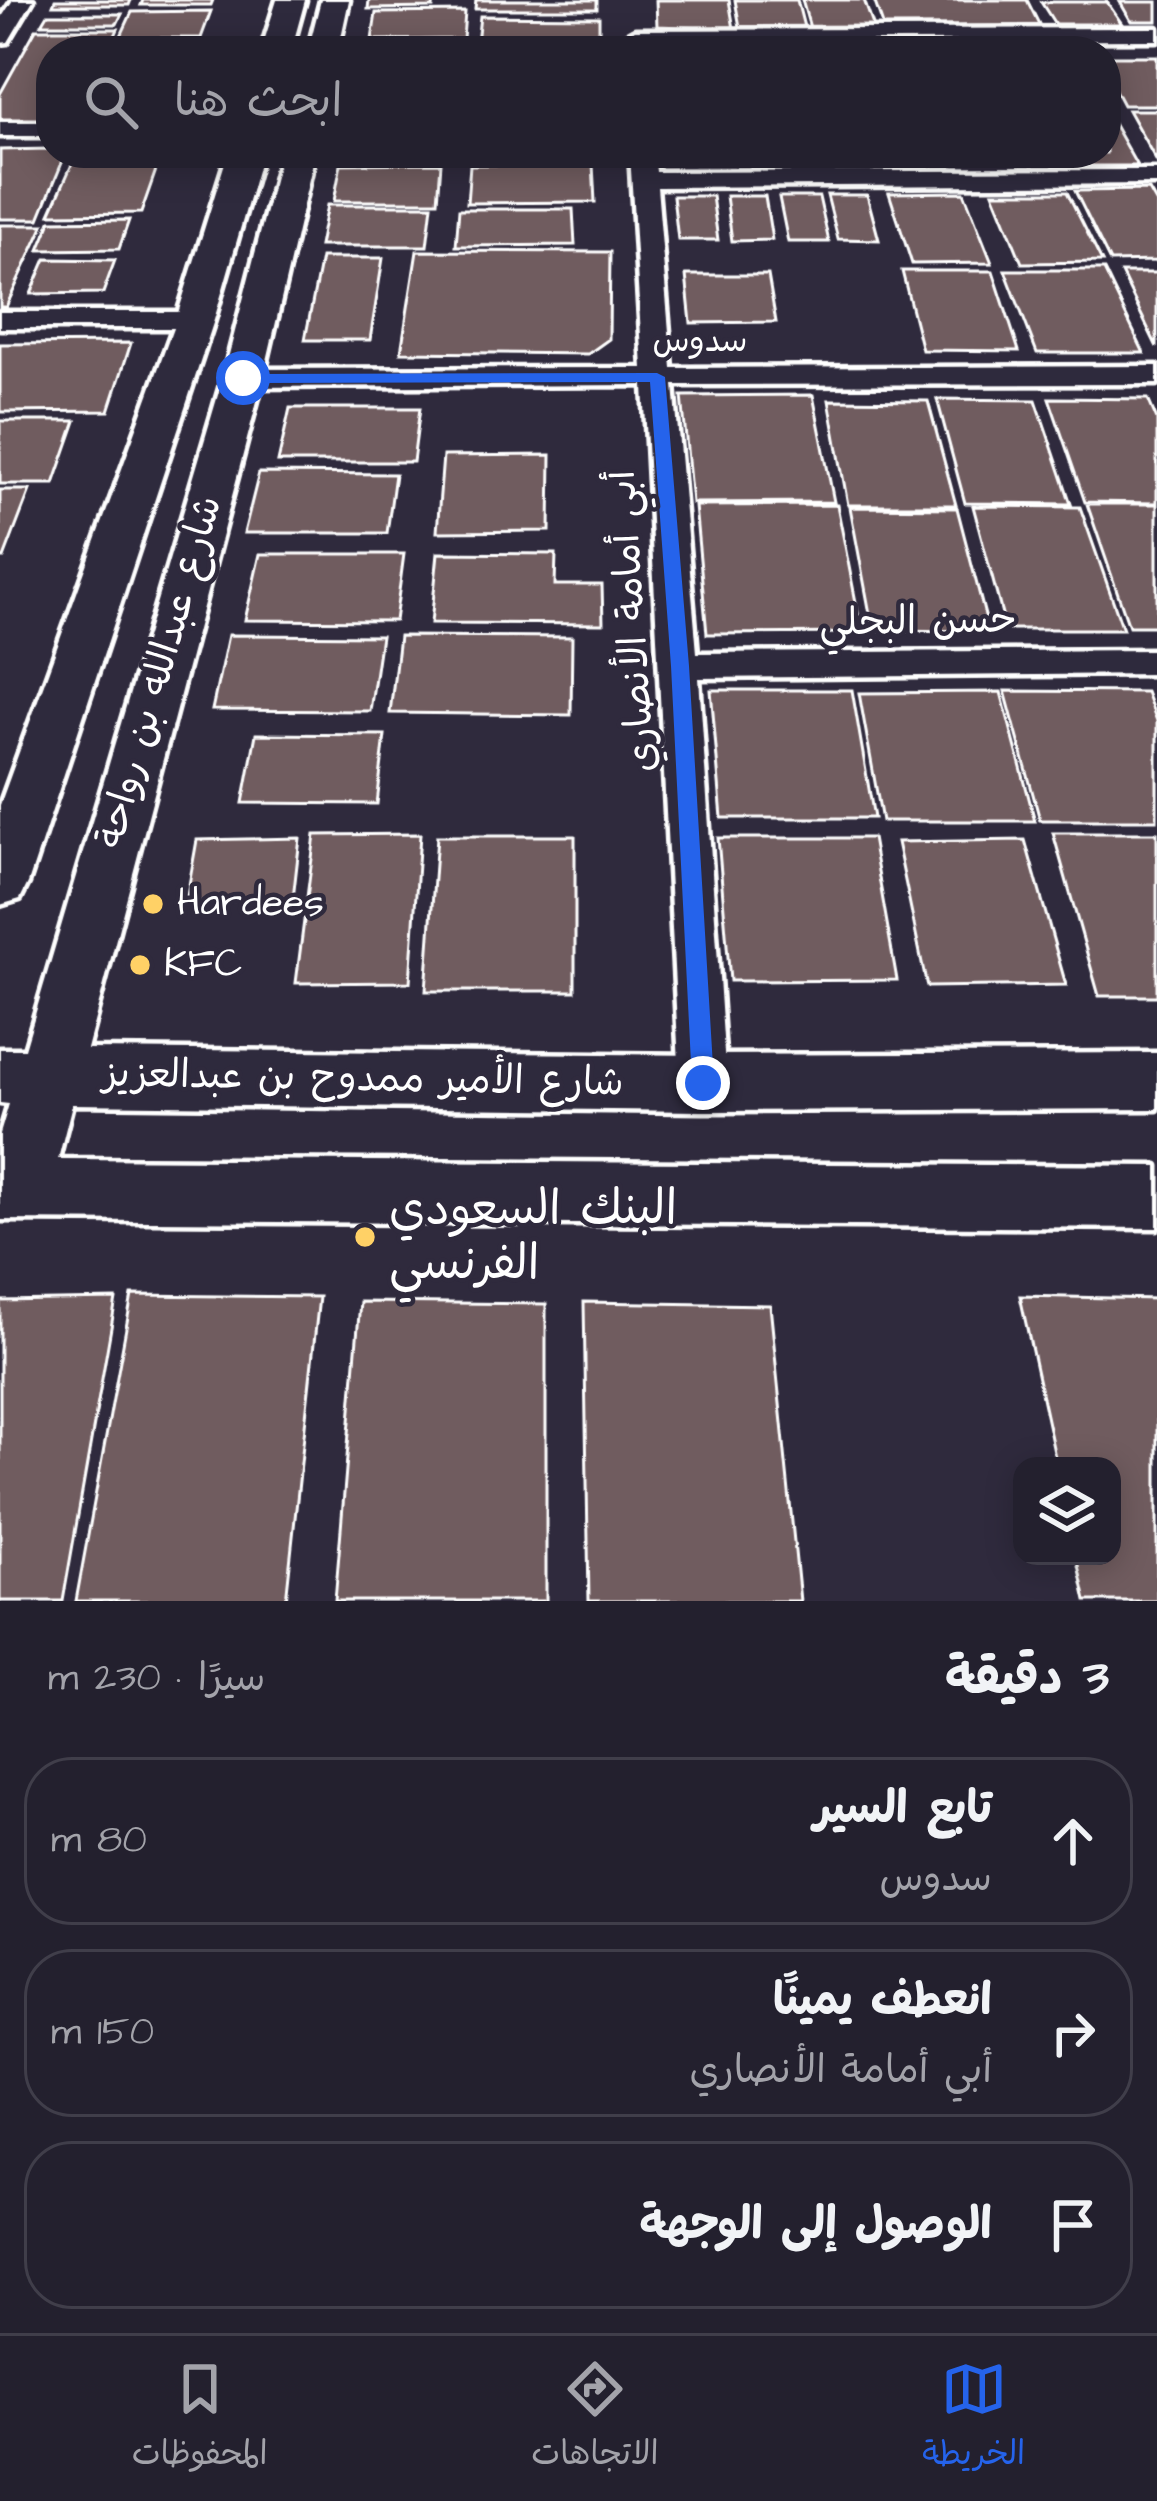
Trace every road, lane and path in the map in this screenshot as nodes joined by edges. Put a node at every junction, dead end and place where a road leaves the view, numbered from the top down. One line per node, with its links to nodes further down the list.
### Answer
1 (23, 0): 4 (street)
2 (291, 0): 7 (street)
3 (335, 0): 8 (street)
4 (2, 29)
5 (1157, 34): 6 (street)
6 (635, 35)
7 (280, 36)
8 (327, 36)
9 (36, 128): 10 (street)
10 (0, 129)
11 (241, 168): 17 (street, شارع عبدالله بن رواحة)
12 (294, 168): 20 (street, شارع عبدالله بن رواحة)
13 (643, 168): 19 (street, أبي أمامة الأنصاري)
14 (736, 168): 15 (street)
15 (1157, 177)
16 (0, 320): 17 (street)
17 (195, 320): 23 (street, شارع عبدالله بن رواحة)
18 (1157, 375): 19 (street, سدوس)
19 (657, 377): 20 (street, سدوس); 22 (street, أبي أمامة الأنصاري)
20 (243, 378): 24 (street, شارع عبدالله بن رواحة)
21 (1157, 662): 22 (street, حسن البجلي)
22 (680, 666): 26 (street, أبي أمامة الأنصاري)
23 (0, 883)
24 (23, 1076): 26 (street, شارع الأمير ممدوح بن عبدالعزيز); 27 (street, شارع عبدالله بن رواحة)
25 (1157, 1081): 26 (street, شارع الأمير ممدوح بن عبدالعزيز)
26 (703, 1083)
27 (9, 1189): 28 (street)
28 (1157, 1197)

